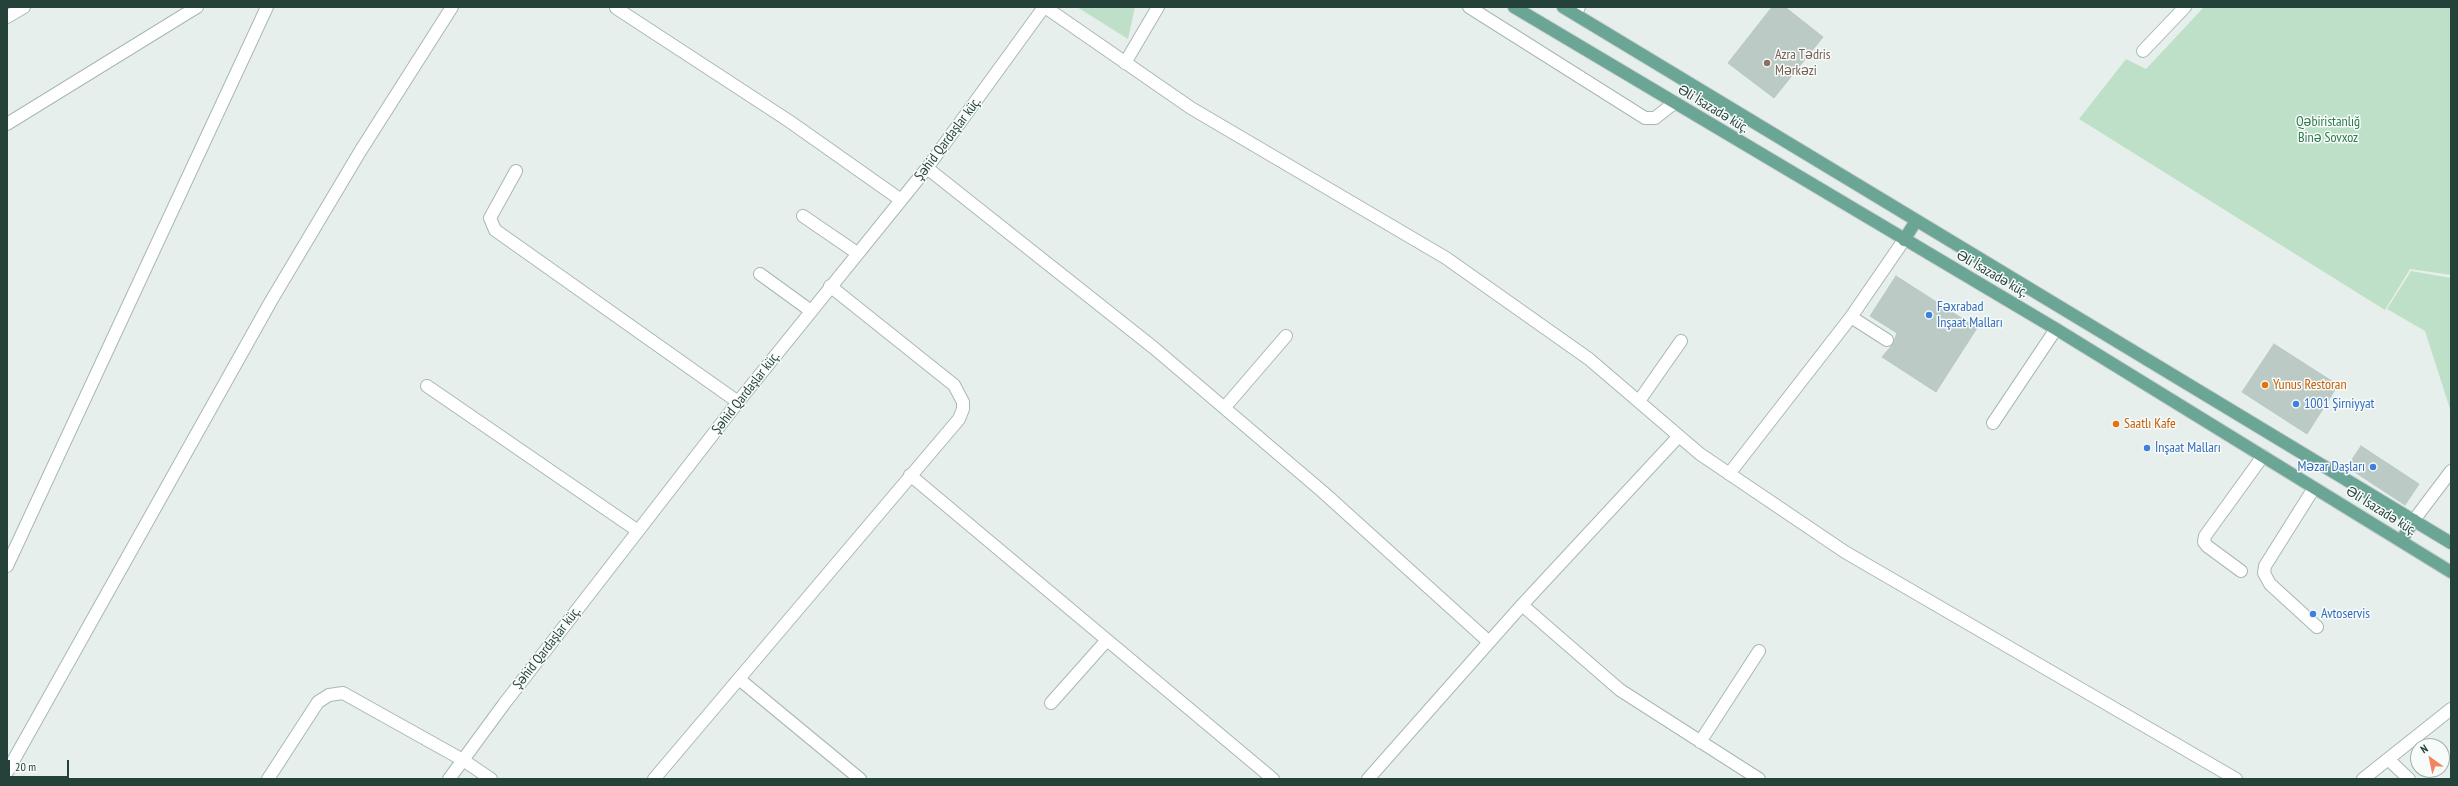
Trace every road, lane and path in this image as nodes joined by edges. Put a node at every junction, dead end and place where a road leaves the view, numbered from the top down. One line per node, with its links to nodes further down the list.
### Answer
1 (24, 7): 13 (street)
2 (197, 7): 17 (street)
3 (267, 7): 48 (street)
4 (452, 7): 62 (street)
5 (1044, 7): 15 (street); 18 (street, Şəhid Qardaşlar küç.)
6 (1158, 7): 15 (street)
7 (1469, 7): 16 (street)
8 (1514, 7): 16 (main road, Əli İsazadə küç.)
9 (1563, 7): 12 (main road, Əli İsazadə küç.)
10 (2185, 7): 14 (street)
11 (616, 8): 20 (street)
12 (1577, 10): 22 (main road, Əli İsazadə küç.)
13 (7, 17)
14 (2142, 51)
15 (1125, 63): 35 (street)
16 (1674, 103): 23 (main road, Əli İsazadə küç.)
17 (7, 124)
18 (927, 168): 20 (street, Şəhid Qardaşlar küç.); 36 (street)
19 (516, 171): 34 (street)
20 (902, 200): 24 (street, Şəhid Qardaşlar küç.)
21 (803, 216): 24 (street)
22 (1916, 221): 23 (main road); 44 (main road, Əli İsazadə küç.)
23 (1904, 240): 28 (street); 29 (main road, Əli İsazadə küç.)
24 (857, 253): 26 (street, Şəhid Qardaşlar küç.)
25 (760, 274): 27 (street)
26 (830, 286): 27 (street, Şəhid Qardaşlar küç.); 42 (street)
27 (811, 311): 34 (street, Şəhid Qardaşlar küç.)
28 (1851, 317): 31 (street); 41 (street)
29 (2056, 329): 37 (street); 39 (main road, Əli İsazadə küç.)
30 (1286, 336): 36 (street)
31 (1887, 340)
32 (1681, 341): 35 (street)
33 (427, 386): 45 (street)
34 (738, 402): 45 (street, Şəhid Qardaşlar küç.)
35 (1639, 402): 38 (street)
36 (1225, 407): 54 (street)
37 (1993, 423)
38 (1678, 437): 41 (street); 51 (street)
39 (2263, 456): 43 (main road, Əli İsazadə küç.); 49 (street)
40 (2451, 471): 44 (street)
41 (1729, 474): 71 (street)
42 (910, 475): 53 (street); 56 (street)
43 (2314, 488): 46 (main road, Əli İsazadə küç.); 52 (street)
44 (2414, 520): 46 (main road); 47 (main road, Əli İsazadə küç.)
45 (638, 531): 61 (street, Şəhid Qardaşlar küç.)
46 (2401, 541): 50 (main road, Əli İsazadə küç.)
47 (2451, 543)
48 (7, 566)
49 (2241, 571)
50 (2451, 572)
51 (1522, 605): 54 (street); 59 (street)
52 (2317, 627)
53 (1107, 640): 57 (street); 68 (street)
54 (1489, 642): 69 (street)
55 (1759, 651): 59 (street)
56 (738, 679): 66 (street); 67 (street)
57 (1051, 703)
58 (2451, 709): 60 (street)
59 (1700, 742): 70 (street)
60 (2388, 759): 72 (street); 73 (street)
61 (463, 760): 63 (street); 64 (street, Şəhid Qardaşlar küç.); 65 (street)
62 (7, 772)
63 (268, 779)
64 (449, 779)
65 (491, 779)
66 (654, 779)
67 (860, 779)
68 (1274, 779)
69 (1368, 779)
70 (1759, 779)
71 (2236, 779)
72 (2363, 779)
73 (2409, 779)

